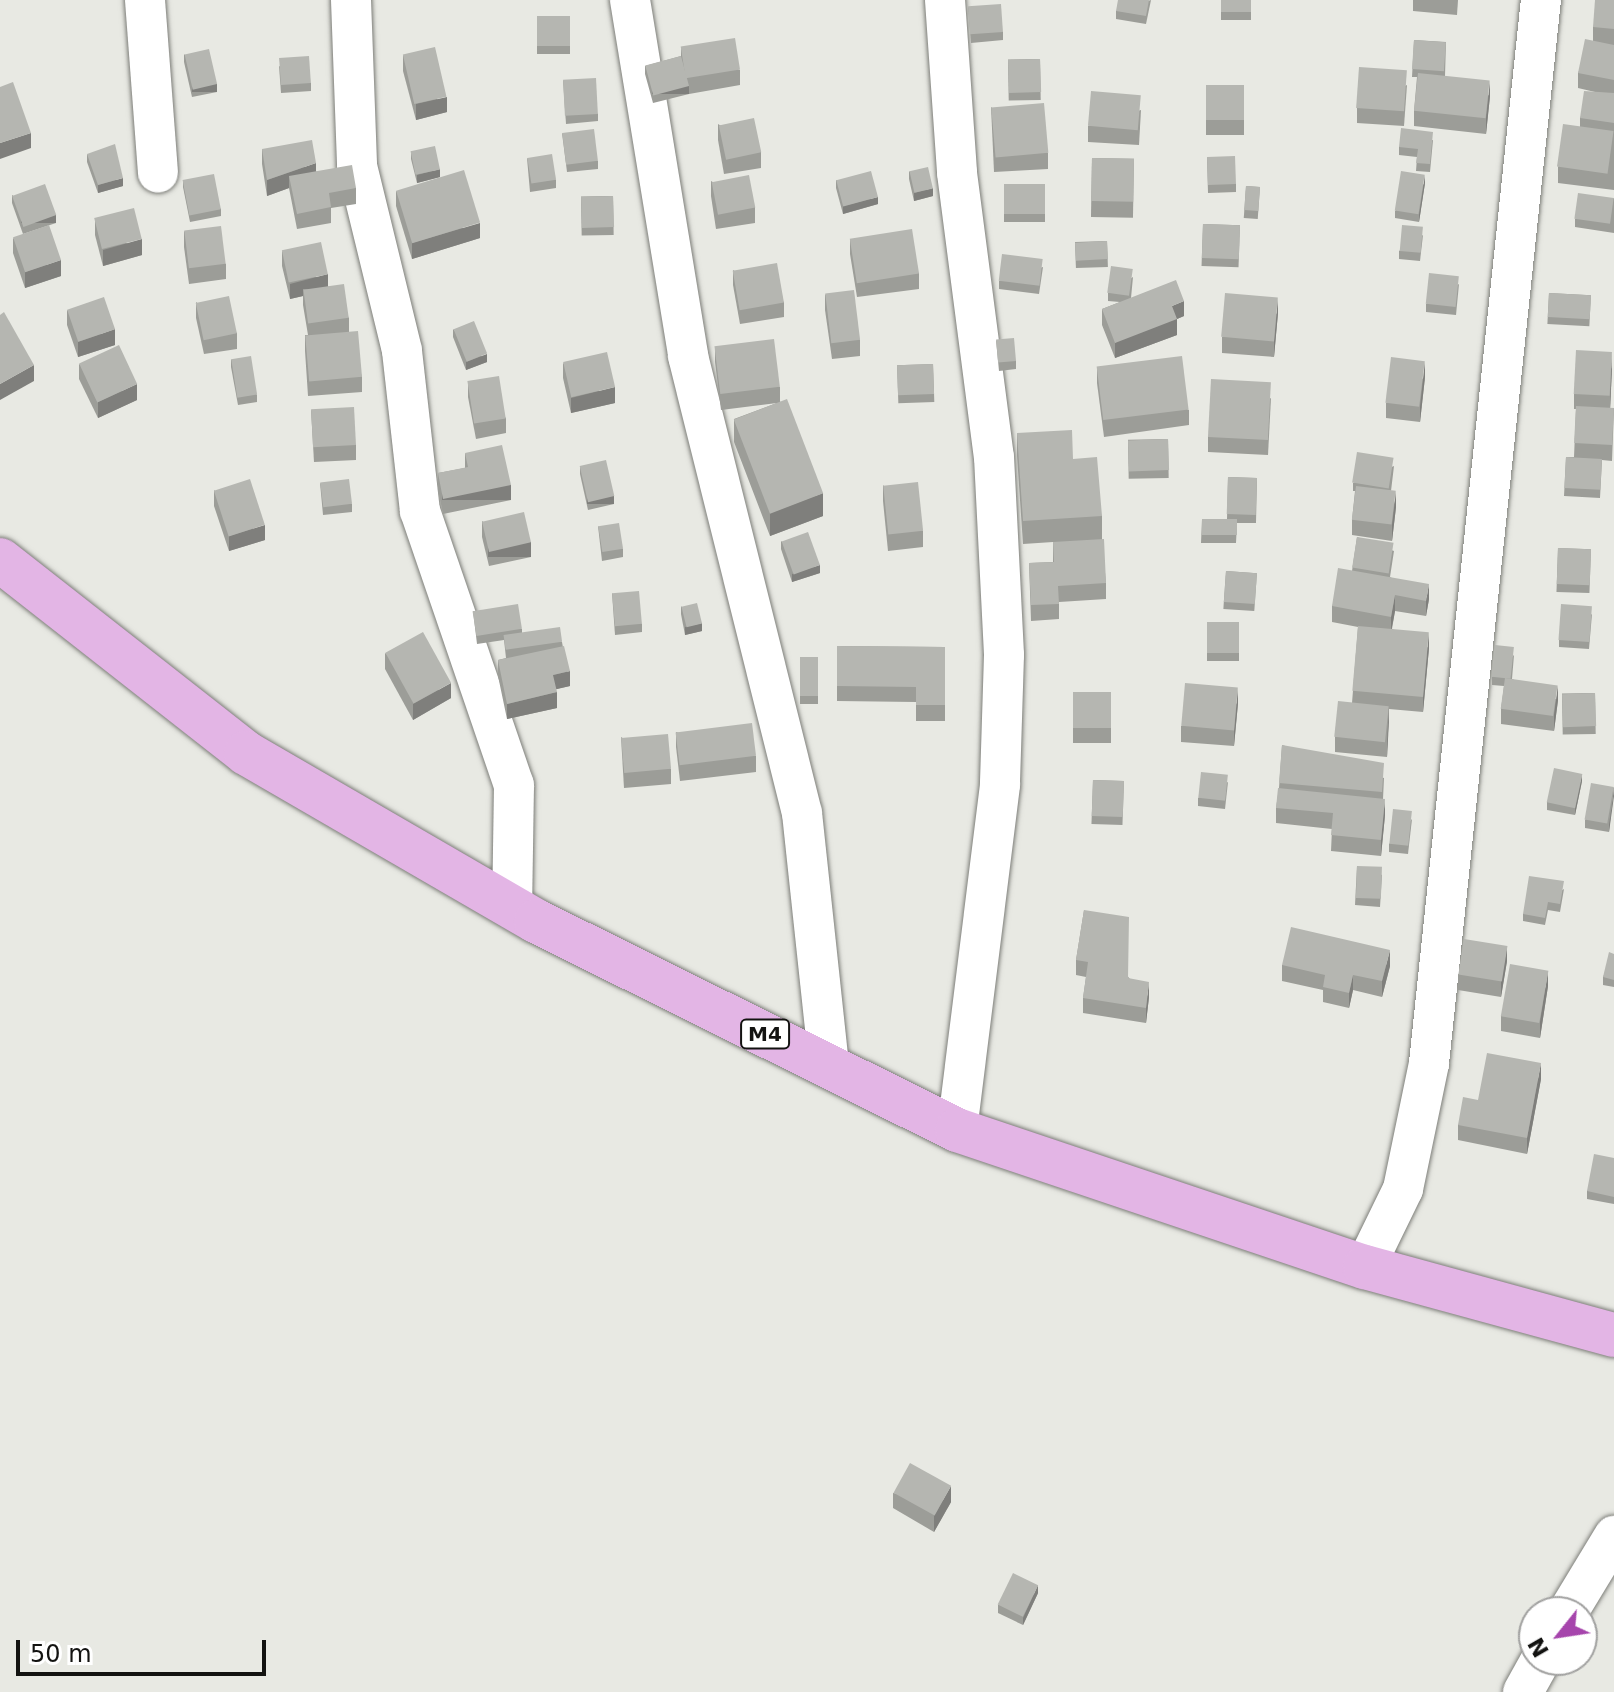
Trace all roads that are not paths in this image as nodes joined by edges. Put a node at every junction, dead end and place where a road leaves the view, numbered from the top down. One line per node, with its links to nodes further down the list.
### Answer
1 (145, 0): 6 (street)
2 (351, 0): 8 (street)
3 (630, 0): 9 (street)
4 (945, 0): 10 (street)
5 (1541, 0): 11 (street)
6 (158, 173)
7 (0, 560): 8 (main road, M4)
8 (512, 908): 9 (main road, M4)
9 (829, 1065): 10 (main road, M4)
10 (957, 1130): 11 (main road, M4)
11 (1365, 1267): 12 (main road, M4)
12 (1614, 1335)
13 (1614, 1536): 14 (street)
14 (1578, 1596)

